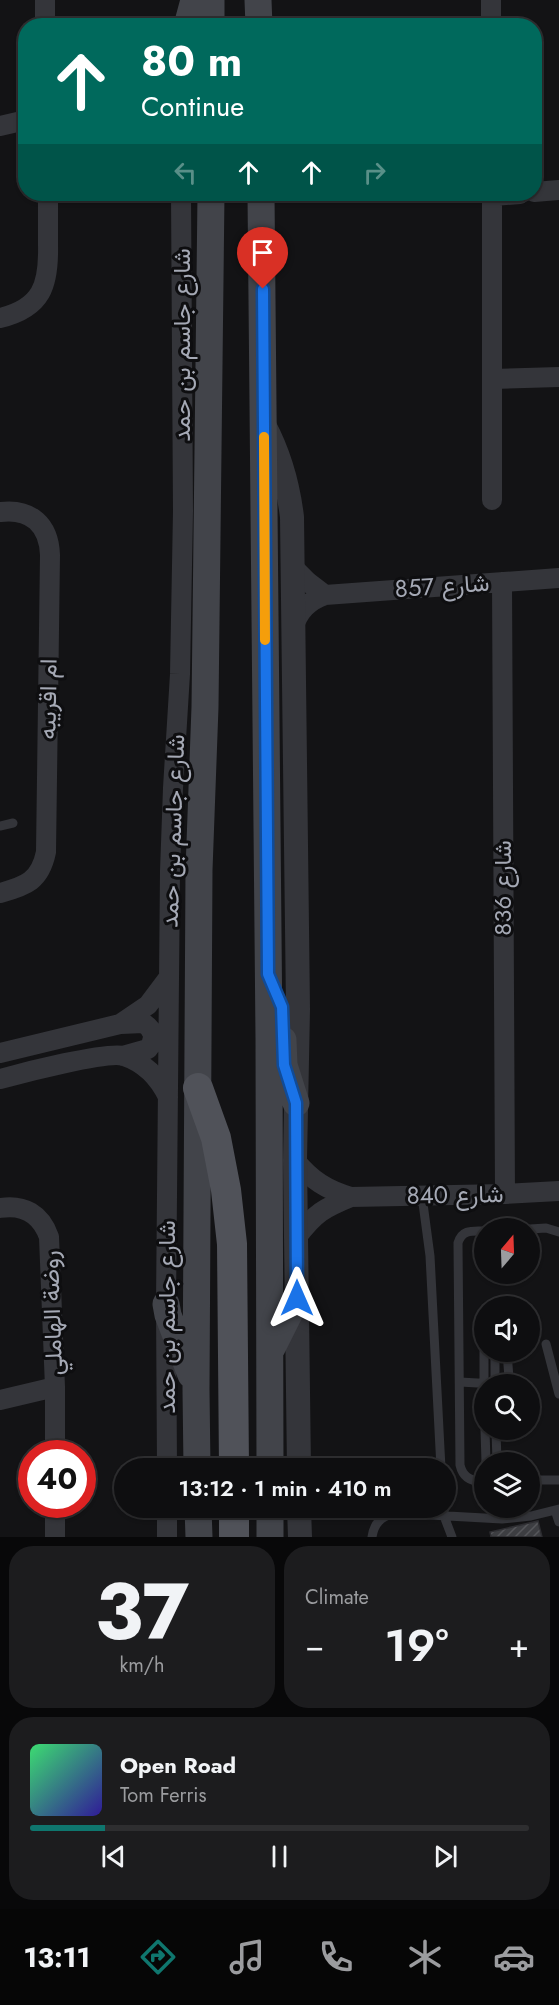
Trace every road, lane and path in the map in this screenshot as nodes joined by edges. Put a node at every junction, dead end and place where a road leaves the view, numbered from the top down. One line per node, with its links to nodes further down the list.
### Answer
1 (45, 0): 7 (street)
2 (179, 0): 8 (street)
3 (194, 0): 9 (main road)
4 (211, 0): 10 (main road)
5 (258, 0): 11 (main road)
6 (490, 0): 12 (street)
7 (45, 18)
8 (179, 18)
9 (189, 18)
10 (211, 18)
11 (259, 18)
12 (491, 18)
13 (18, 122): 14 (street)
14 (0, 126)
15 (559, 190): 16 (street)
16 (542, 191)
17 (48, 201): 22 (street)
18 (181, 201): 37 (street, شارع جاسم بن حمد)
19 (211, 201): 42 (main road, شارع جاسم بن حمد)
20 (261, 201): 25 (main road)
21 (492, 201): 24 (street)
22 (0, 318)
23 (559, 376): 24 (street)
24 (492, 379): 26 (street)
25 (264, 425): 28 (street); 36 (main road)
26 (492, 500)
27 (0, 512): 35 (street, ام اقريبه)
28 (293, 567): 31 (street); 32 (street)
29 (559, 578): 30 (street, شارع 857)
30 (502, 582): 31 (street, شارع 857); 46 (street, شارع 836)
31 (325, 595): 32 (street)
32 (293, 628): 44 (street)
33 (13, 823): 34 (lane)
34 (0, 826)
35 (0, 893)
36 (268, 974): 44 (main road); 58 (main road)
37 (169, 977): 38 (street); 43 (street, شارع جاسم بن حمد)
38 (120, 1024): 39 (street); 40 (street)
39 (0, 1053)
40 (123, 1056): 41 (street); 43 (street)
41 (0, 1078)
42 (198, 1088): 63 (main road, شارع جاسم بن حمد); 69 (main road)
43 (168, 1097): 56 (street, شارع جاسم بن حمد)
44 (296, 1103): 45 (street)
45 (296, 1160): 49 (street, شارع 840); 54 (street)
46 (505, 1194): 47 (street, شارع 840); 48 (street, شارع 840)
47 (553, 1195)
48 (422, 1196): 49 (street, شارع 840); 72 (lane)
49 (351, 1197): 54 (street, شارع 840)
50 (0, 1208): 62 (street, روضة الهاملي)
51 (540, 1228): 53 (lane)
52 (474, 1232): 60 (lane)
53 (559, 1232)
54 (297, 1237): 55 (street)
55 (297, 1298): 58 (main road); 71 (street)
56 (166, 1304): 63 (main road); 67 (street, شارع جاسم بن حمد)
57 (546, 1344): 59 (lane)
58 (270, 1351): 70 (main road)
59 (556, 1373): 64 (lane)
60 (460, 1382): 61 (lane); 73 (lane)
61 (474, 1383)
62 (55, 1387): 65 (street); 66 (street, روضة الهاملي)
63 (196, 1390): 68 (main road, شارع جاسم بن حمد)
64 (559, 1394)
65 (0, 1400)
66 (55, 1440)
67 (167, 1458)
68 (197, 1458)
69 (234, 1458)
70 (270, 1458)
71 (299, 1458)
72 (440, 1458)
73 (474, 1480)
74 (540, 1480): 75 (lane)
75 (559, 1480)
76 (557, 1510): 77 (lane); 86 (lane)
77 (456, 1513)
78 (55, 1518): 87 (street)
79 (167, 1518): 88 (street)
80 (198, 1518): 89 (main road)
81 (234, 1518): 90 (main road)
82 (270, 1518): 91 (main road)
83 (299, 1518): 92 (street)
84 (382, 1518): 93 (lane)
85 (446, 1518): 94 (lane)
86 (559, 1522)
87 (55, 1537)
88 (167, 1537)
89 (199, 1537)
90 (234, 1537)
91 (270, 1537)
92 (300, 1537)
93 (372, 1537)
94 (452, 1537)

